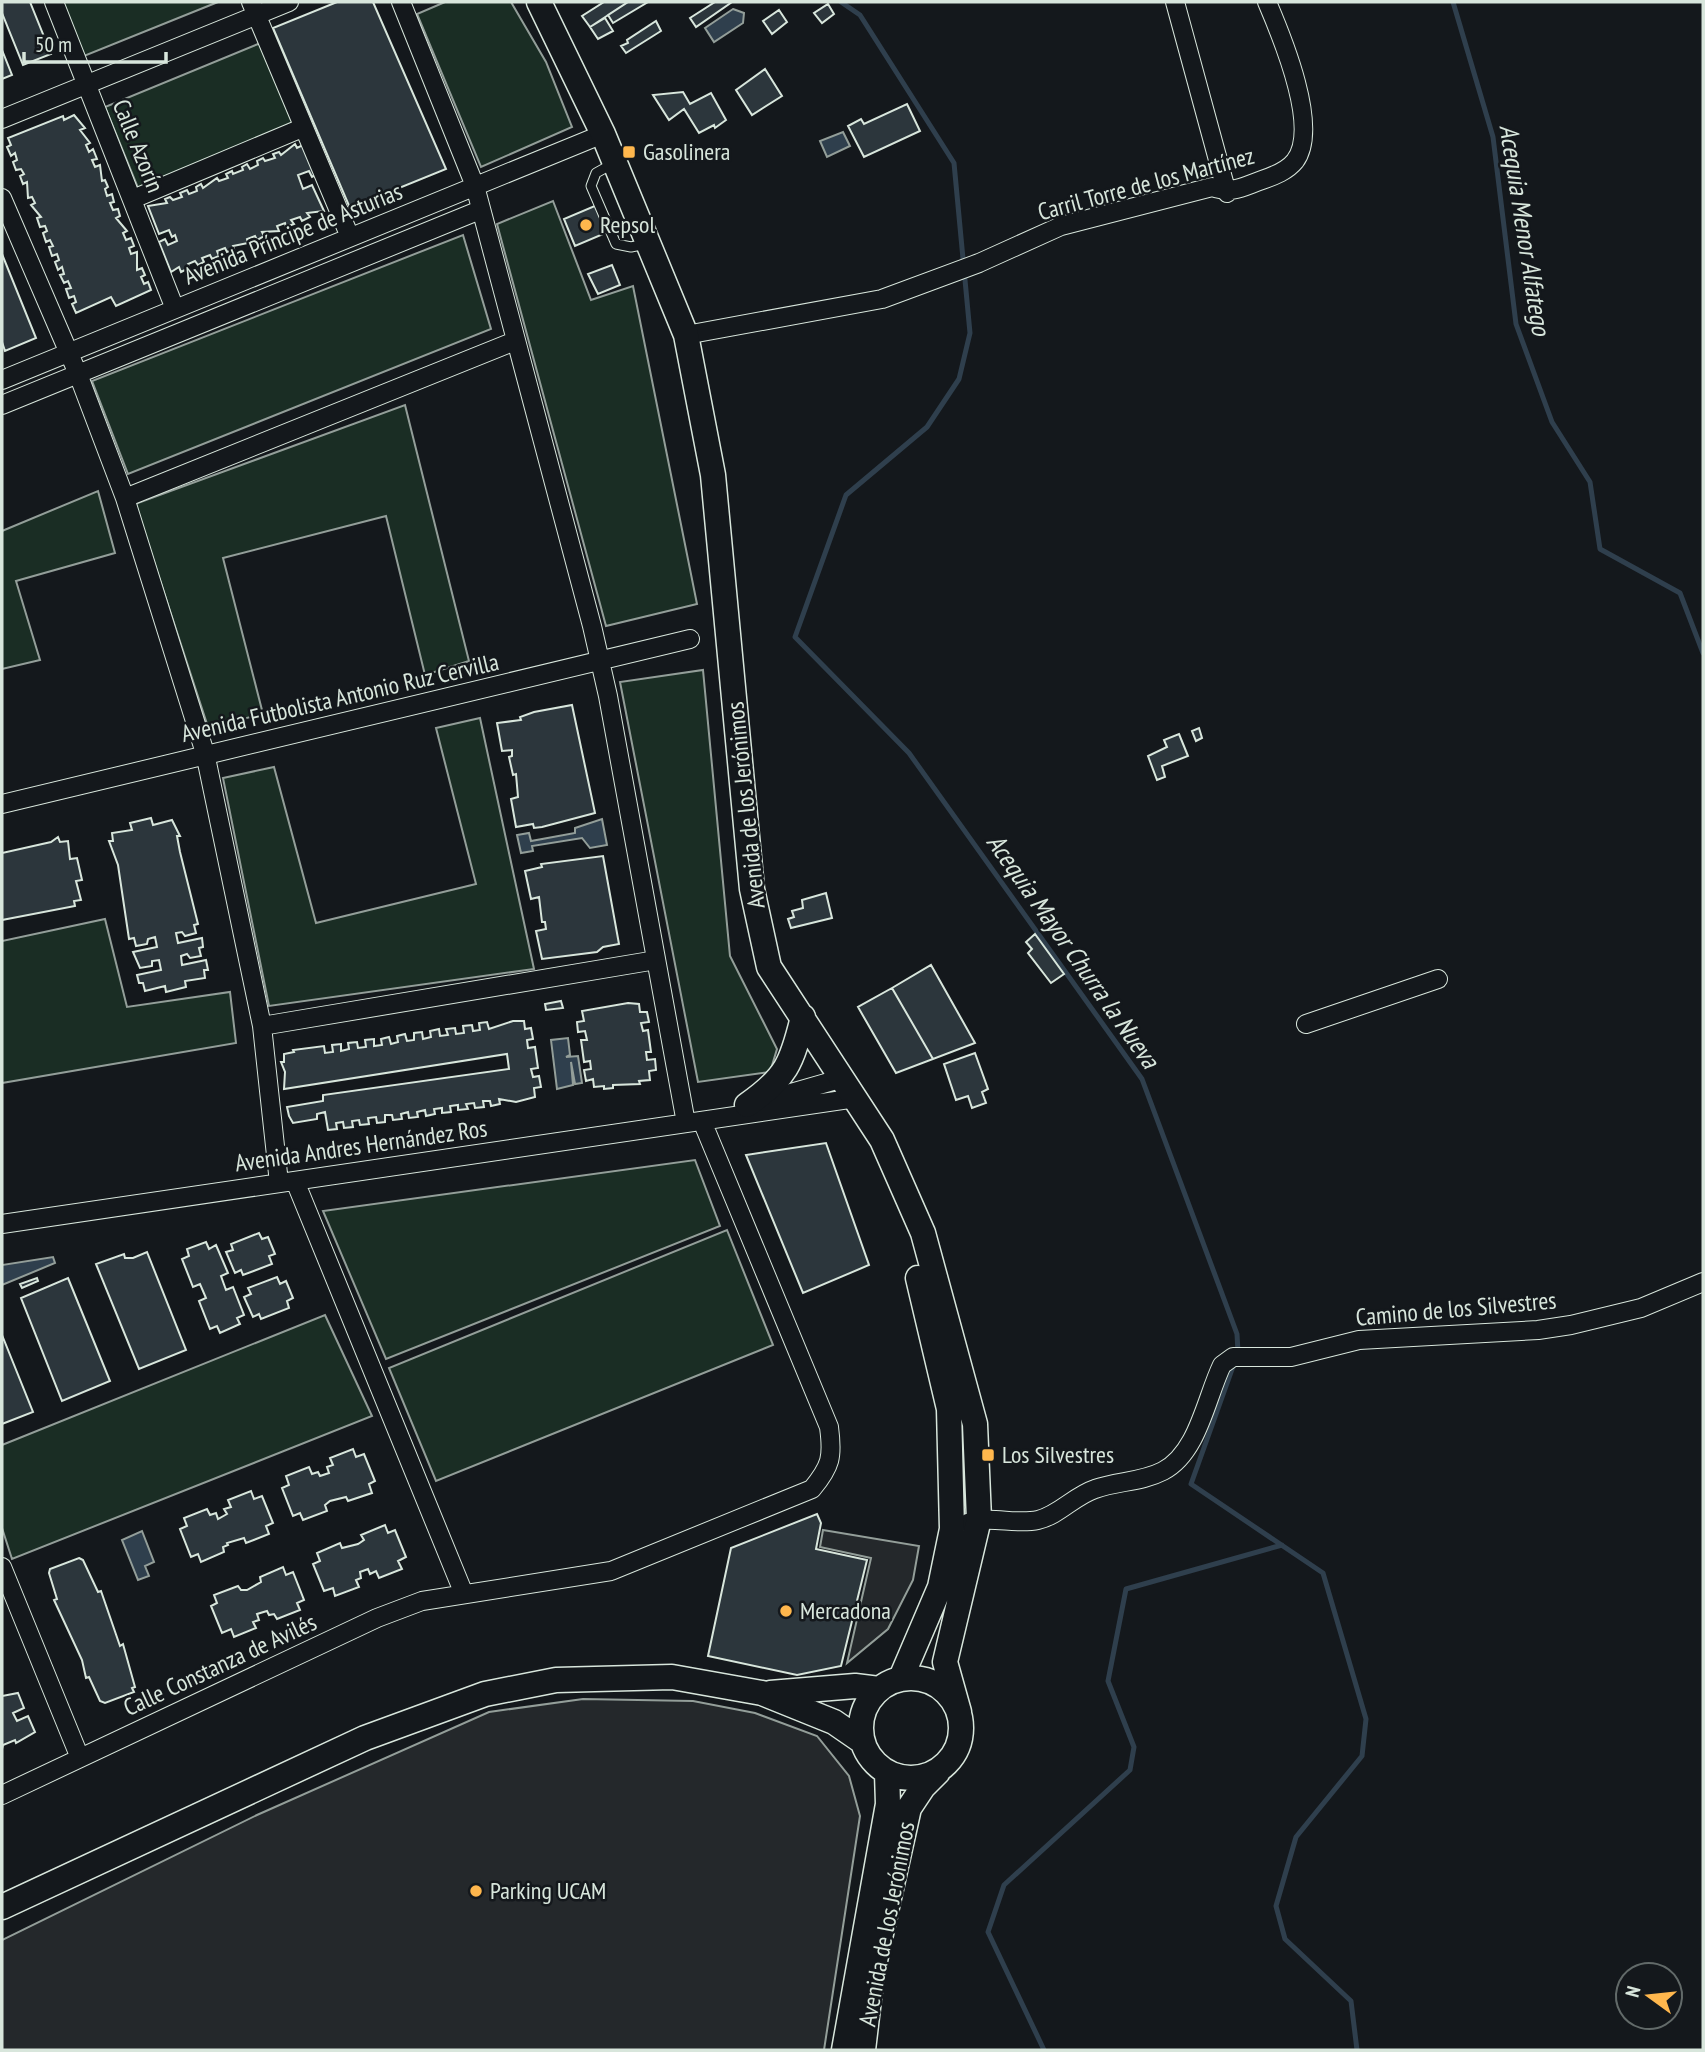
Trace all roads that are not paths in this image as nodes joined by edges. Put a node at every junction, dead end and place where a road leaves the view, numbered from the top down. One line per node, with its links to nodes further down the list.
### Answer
1 (54, 2): 8 (street, Calle Azorín)
2 (289, 2): 7 (street)
3 (401, 2): 12 (street)
4 (540, 2): 11 (main road, Avenida de los Jerónimos)
5 (1175, 2): 13 (street)
6 (1267, 2): 13 (street, Carril Torre de los Martínez)
7 (254, 8): 8 (street); 10 (street)
8 (86, 84): 9 (street); 15 (street, Calle Azorín)
9 (2, 119)
10 (302, 128): 15 (street); 17 (street)
11 (603, 134): 12 (street, Avenida Príncipe de Asturias); 19 (main road, Avenida de los Jerónimos)
12 (475, 186): 16 (street); 17 (street, Avenida Príncipe de Asturias)
13 (1227, 192): 19 (street, Carril Torre de los Martínez)
14 (2, 198): 21 (street)
15 (133, 199): 18 (street, Calle Azorín)
16 (480, 210): 20 (street, Calle Constanza de Avilés); 22 (street, Avenida Príncipe de Asturias)
17 (350, 237): 18 (street, Avenida Príncipe de Asturias)
18 (175, 309): 21 (street, Avenida Príncipe de Asturias)
19 (686, 335): 32 (main road, Avenida de los Jerónimos)
20 (515, 341): 25 (street); 27 (street, Calle Constanza de Avilés)
21 (67, 352): 22 (street); 23 (street, Avenida Príncipe de Asturias)
22 (78, 374): 24 (street, Avenida Príncipe de Asturias); 25 (street)
23 (2, 380)
24 (2, 405)
25 (125, 498): 28 (street)
26 (690, 639): 27 (street, Avenida Futbolista Antonio Ruz Cervilla)
27 (601, 662): 28 (street, Avenida Futbolista Antonio Ruz Cervilla); 30 (street, Calle Constanza de Avilés)
28 (205, 753): 29 (street, Avenida Futbolista Antonio Ruz Cervilla); 34 (street)
29 (2, 804)
30 (656, 960): 34 (street); 37 (street, Calle Constanza de Avilés)
31 (1438, 979): 33 (street)
32 (803, 1017): 35 (main road, Avenida de los Jerónimos); 36 (main road)
33 (1306, 1024)
34 (262, 1026): 39 (street)
35 (850, 1088): 36 (street, Avenida Andres Hernández Ros); 38 (main road, Avenida de los Jerónimos)
36 (738, 1112): 37 (street, Avenida Andres Hernández Ros)
37 (694, 1122): 39 (street, Avenida Andres Hernández Ros); 45 (street, Calle Constanza de Avilés)
38 (888, 1155): 42 (main road, Avenida de los Jerónimos); 43 (main road)
39 (287, 1182): 40 (street, Avenida Andres Hernández Ros); 45 (street)
40 (2, 1224)
41 (1703, 1282): 42 (street, Camino de los Silvestres)
42 (979, 1519): 43 (street, Camino de los Silvestres); 49 (main road, Avenida de los Jerónimos)
43 (952, 1529): 46 (main road)
44 (2, 1567): 51 (street)
45 (464, 1594): 51 (street, Calle Constanza de Avilés)
46 (901, 1678): 47 (main road); 49 (main road)
47 (878, 1689): 48 (main road); 50 (main road)
48 (762, 1693): 50 (main road); 55 (main road)
49 (960, 1712): 52 (main road)
50 (863, 1742): 53 (main road)
51 (80, 1758): 54 (street, Calle Constanza de Avilés)
52 (943, 1767): 53 (main road); 57 (main road, Avenida de los Jerónimos)
53 (887, 1773): 56 (main road, Avenida de los Jerónimos)
54 (2, 1795)
55 (2, 1907)
56 (845, 2050)
57 (863, 2050)

